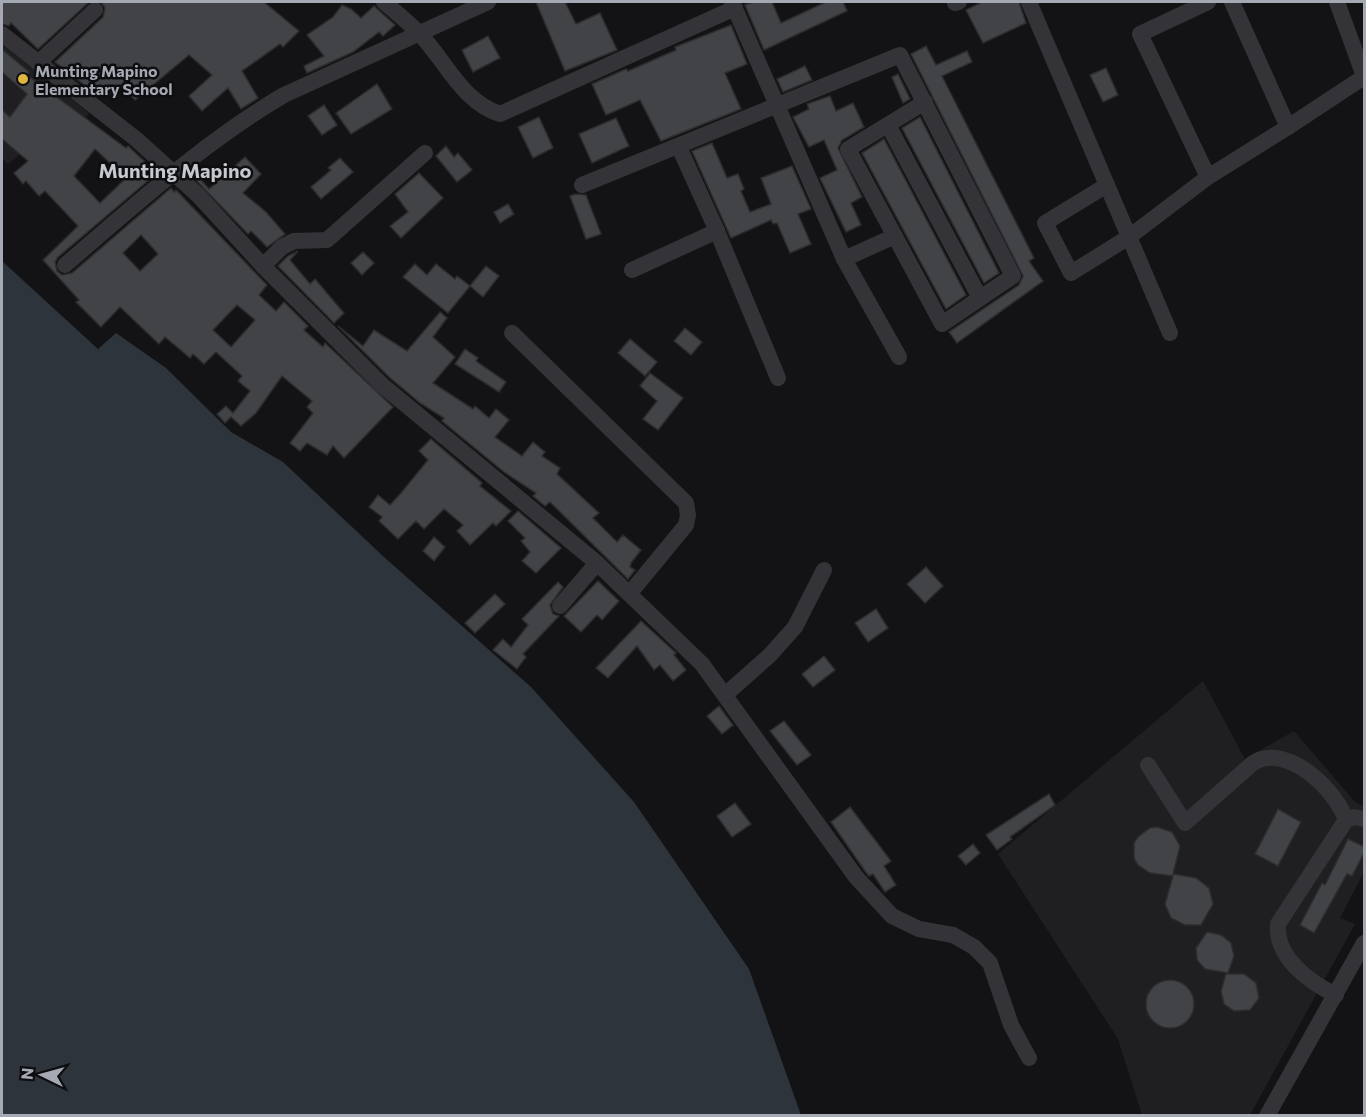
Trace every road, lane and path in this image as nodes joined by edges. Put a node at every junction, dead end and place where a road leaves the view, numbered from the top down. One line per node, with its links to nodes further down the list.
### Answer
1 (384, 2): 9 (street)
2 (488, 2): 9 (street)
3 (1029, 2): 22 (street)
4 (1209, 2): 20 (street)
5 (1232, 2): 16 (street)
6 (1337, 2): 12 (street)
7 (733, 5): 9 (street); 14 (street)
8 (95, 10): 11 (street)
9 (419, 33): 19 (street)
10 (2, 34): 11 (street)
11 (38, 63): 19 (street)
12 (1365, 76): 16 (street)
13 (925, 102): 14 (street); 15 (street); 30 (street)
14 (778, 107): 17 (street); 26 (street)
15 (888, 125): 24 (street); 30 (street)
16 (1288, 127): 20 (street)
17 (679, 147): 21 (street); 23 (street)
18 (425, 153): 28 (street)
19 (172, 173): 27 (street); 28 (street)
20 (1208, 177): 25 (street)
21 (582, 185)
22 (1107, 185): 25 (street); 25 (street)
23 (717, 231): 29 (street); 34 (street)
24 (895, 236): 26 (street); 30 (street)
25 (1129, 237): 32 (street)
26 (844, 258): 33 (street)
27 (65, 265)
28 (263, 266): 35 (street)
29 (632, 270)
30 (980, 298)
31 (512, 333): 37 (street)
32 (1170, 333)
33 (898, 357)
34 (778, 378)
35 (597, 563): 37 (street); 38 (street)
36 (824, 570): 39 (street)
37 (630, 593): 39 (street)
38 (560, 606)
39 (725, 695): 46 (street)
40 (1148, 765): 42 (street)
41 (1365, 819): 42 (street)
42 (1346, 820): 45 (street)
43 (1365, 943): 44 (street)
44 (1360, 963): 45 (street)
45 (1336, 995): 47 (street)
46 (1029, 1058)
47 (1267, 1116)

